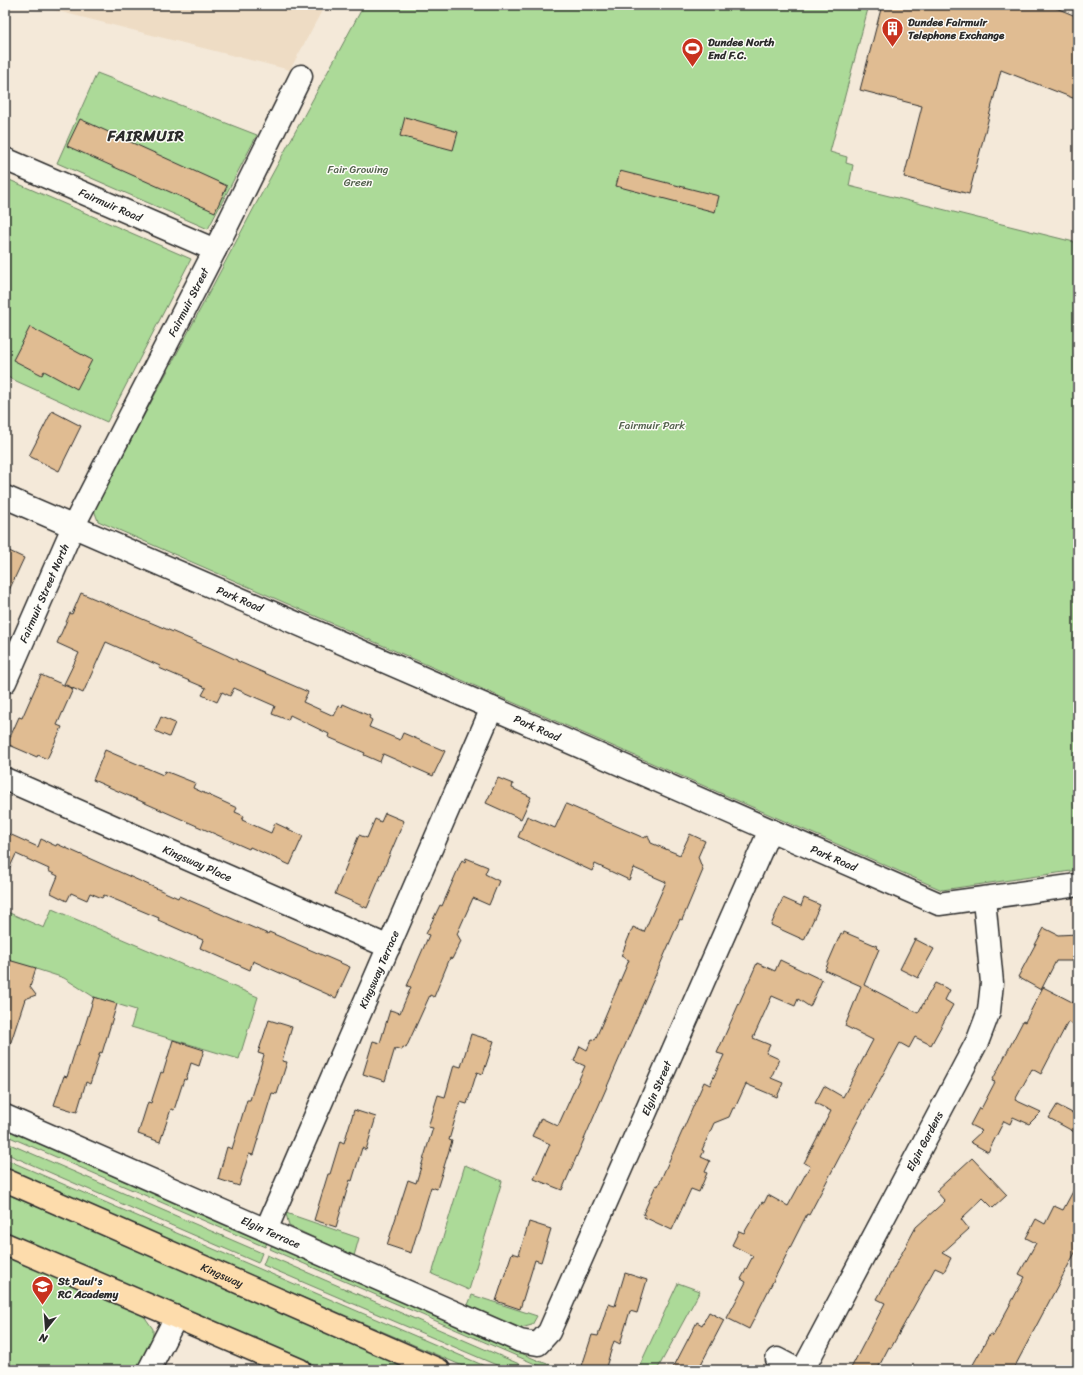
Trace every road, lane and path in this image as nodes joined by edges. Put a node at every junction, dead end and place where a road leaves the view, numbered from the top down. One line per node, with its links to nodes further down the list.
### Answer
1 (301, 76): 3 (street, Fairmuir Street)
2 (5, 159): 3 (street, Fairmuir Road)
3 (215, 250): 5 (street, Fairmuir Street)
4 (5, 497): 5 (street, Park Road)
5 (73, 527): 6 (street, Fairmuir Street North); 7 (street, Park Road)
6 (5, 682)
7 (492, 708): 9 (street, Park Road); 12 (street, Kingsway Terrace)
8 (5, 779): 12 (street, Kingsway Place)
9 (770, 830): 11 (street, Park Road); 18 (street, Elgin Street)
10 (1078, 885): 11 (street, Park Road)
11 (984, 899): 24 (street, Elgin Gardens)
12 (389, 947): 15 (street, Kingsway Terrace)
13 (5, 1116): 15 (street, Elgin Terrace)
14 (5, 1180): 22 (highway, Kingsway)
15 (266, 1230): 18 (street, Elgin Terrace)
16 (5, 1244): 17 (highway)
17 (176, 1316): 20 (street); 21 (highway)
18 (538, 1344)
19 (777, 1359): 23 (street)
20 (149, 1370)
21 (300, 1370)
22 (439, 1370)
23 (798, 1370)
24 (803, 1370)

